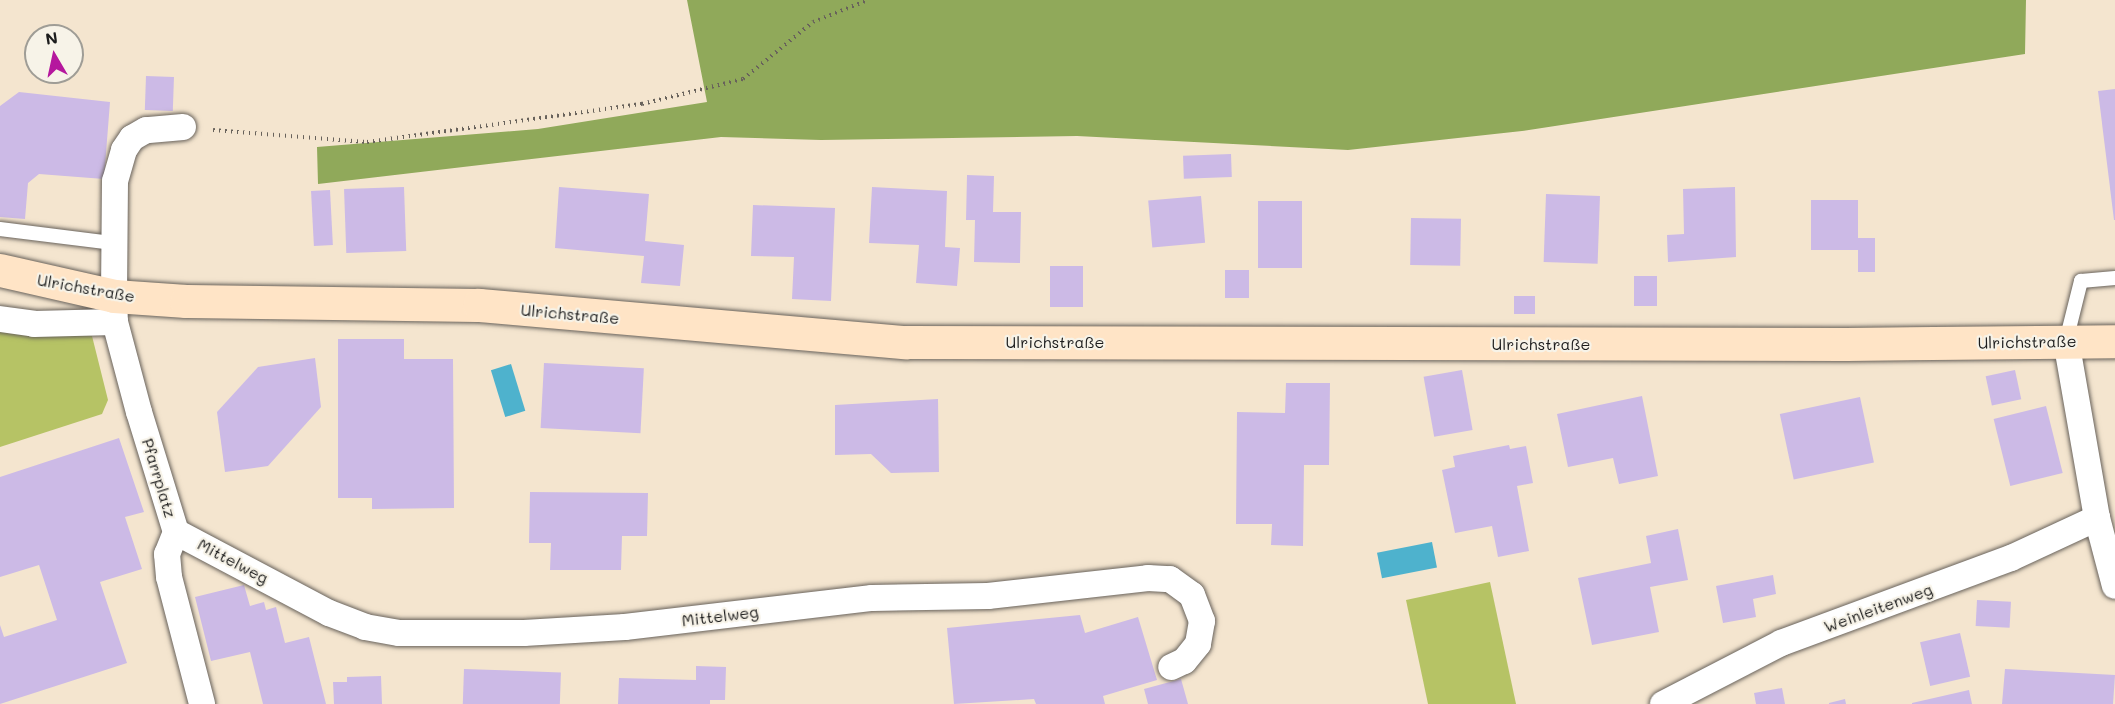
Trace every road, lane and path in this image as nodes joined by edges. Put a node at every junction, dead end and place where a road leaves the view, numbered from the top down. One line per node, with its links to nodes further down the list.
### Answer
1 (868, 0): 2 (path)
2 (183, 127): 4 (street, Pfarrplatz)
3 (0, 229): 4 (lane)
4 (113, 243): 7 (street, Pfarrplatz)
5 (0, 270): 7 (street, Ulrichstraße)
6 (2115, 278): 9 (lane)
7 (115, 309): 8 (street); 9 (street, Ulrichstraße); 12 (street, Pfarrplatz)
8 (0, 319)
9 (2066, 341): 10 (street, Ulrichstraße); 11 (street)
10 (2115, 341)
11 (2097, 518): 13 (street); 16 (street, Weinleitenweg)
12 (176, 532): 14 (street, Mittelweg); 15 (street, Pfarrplatz)
13 (2115, 586)
14 (1171, 667)
15 (201, 704)
16 (1663, 704)

